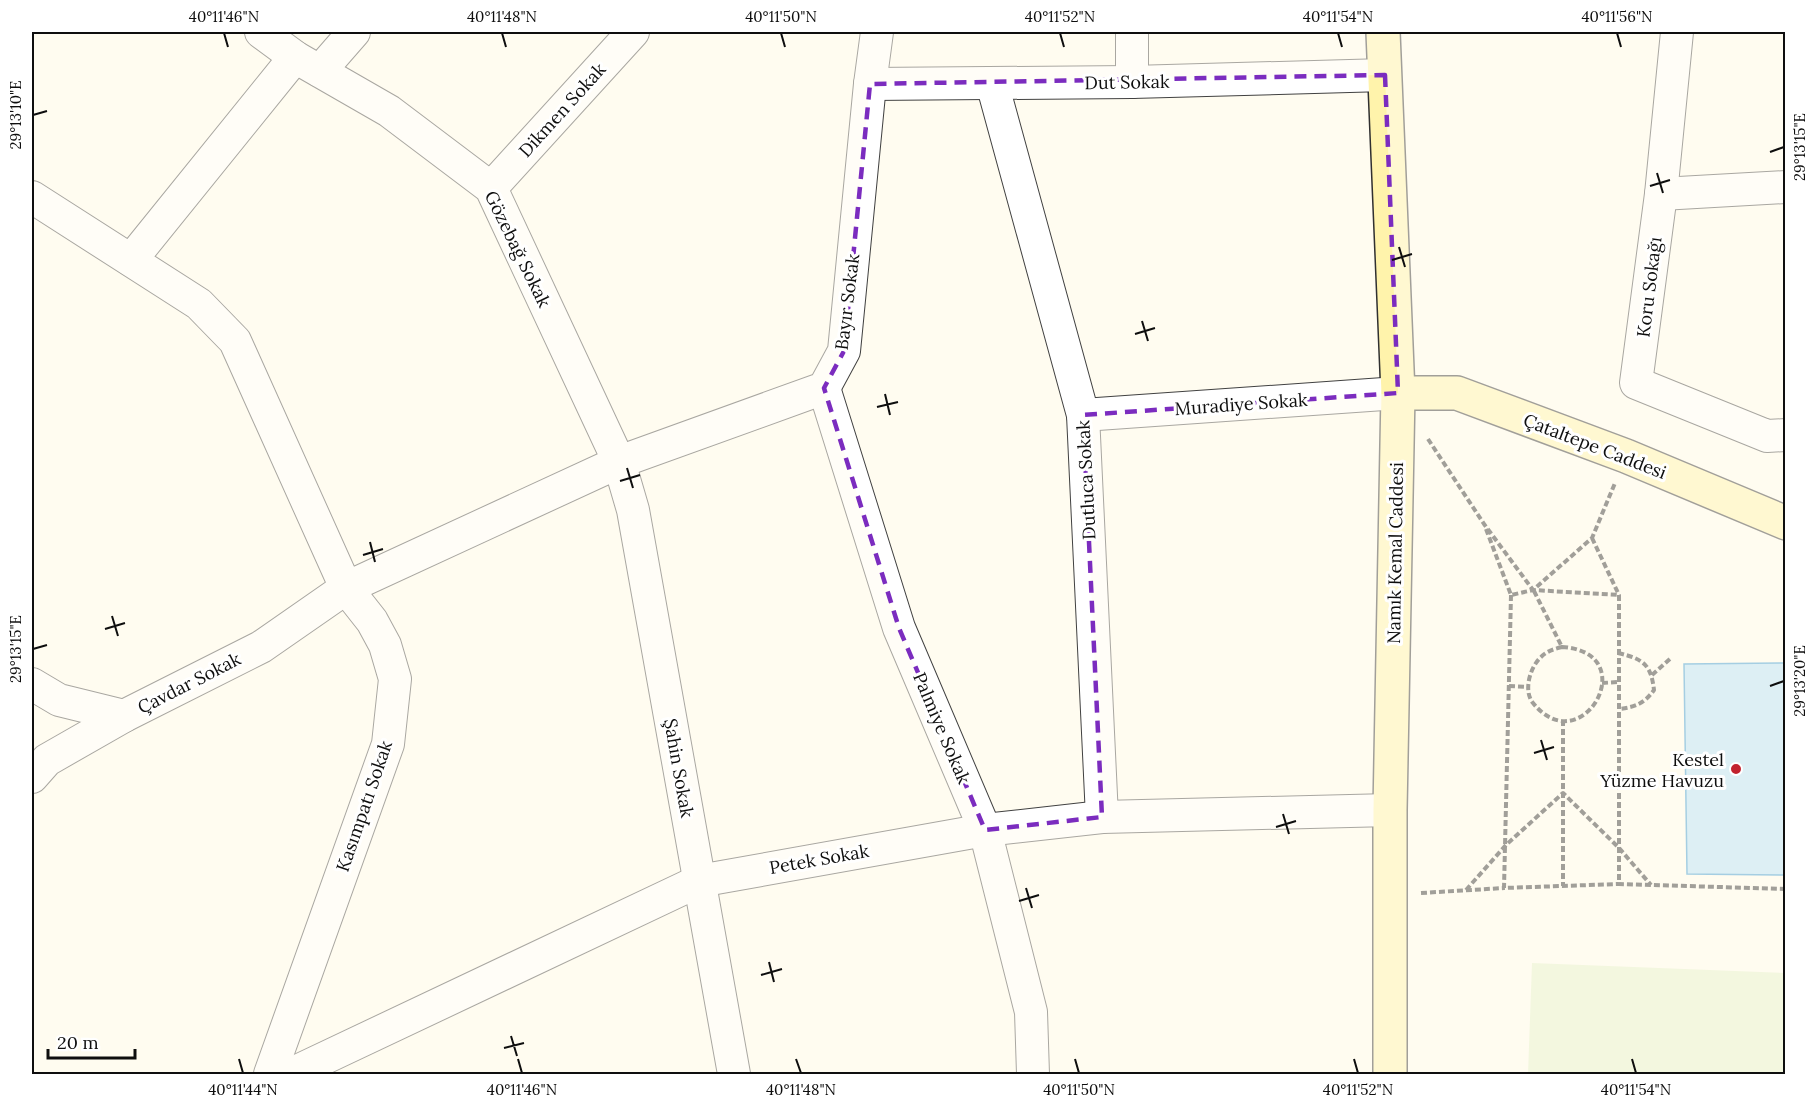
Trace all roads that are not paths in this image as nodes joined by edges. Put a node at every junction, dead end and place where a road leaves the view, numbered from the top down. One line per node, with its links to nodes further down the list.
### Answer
1 (261, 32): 8 (street, Gözebağ Sokak)
2 (354, 32): 8 (street)
3 (633, 32): 14 (street, Dikmen Sokak)
4 (877, 32): 12 (street, Bayır Sokak)
5 (1132, 32): 10 (street)
6 (1383, 32): 9 (main road, Namık Kemal Caddesi)
7 (1677, 32): 15 (street, Koru Sokağı)
8 (308, 64): 14 (street, Gözebağ Sokak); 17 (street)
9 (1385, 75): 10 (street, Dut Sokak); 19 (main road, Namık Kemal Caddesi)
10 (1132, 82): 11 (street, Dut Sokak)
11 (992, 83): 12 (street, Dut Sokak); 20 (street, Dutluca Sokak)
12 (870, 84): 18 (street, Bayır Sokak)
13 (1785, 187): 15 (street)
14 (491, 188): 22 (street, Gözebağ Sokak)
15 (1661, 194): 21 (street, Koru Sokağı)
16 (32, 197): 17 (street, Kasımpatı Sokak)
17 (131, 260): 24 (street, Kasımpatı Sokak)
18 (824, 388): 22 (street); 30 (street, Palmiye Sokak)
19 (1398, 393): 20 (street, Muradiye Sokak); 23 (main road, Çataltepe Caddesi); 28 (main road, Namık Kemal Caddesi)
20 (1083, 415): 29 (street, Dutluca Sokak)
21 (1785, 435)
22 (619, 462): 24 (street); 31 (street, Şahin Sokak)
23 (1785, 523)
24 (346, 588): 26 (street, Çavdar Sokak); 32 (street, Kasımpatı Sokak)
25 (32, 684): 26 (street)
26 (124, 716): 27 (street, Çavdar Sokak)
27 (32, 777)
28 (1390, 810): 29 (street, Petek Sokak); 36 (main road, Namık Kemal Caddesi)
29 (1102, 817): 30 (street, Petek Sokak)
30 (985, 830): 31 (street, Petek Sokak); 35 (street, Palmiye Sokak)
31 (699, 881): 33 (street, Petek Sokak); 34 (street, Şahin Sokak)
32 (270, 1074)
33 (291, 1074)
34 (734, 1074)
35 (1033, 1074)
36 (1390, 1074)

